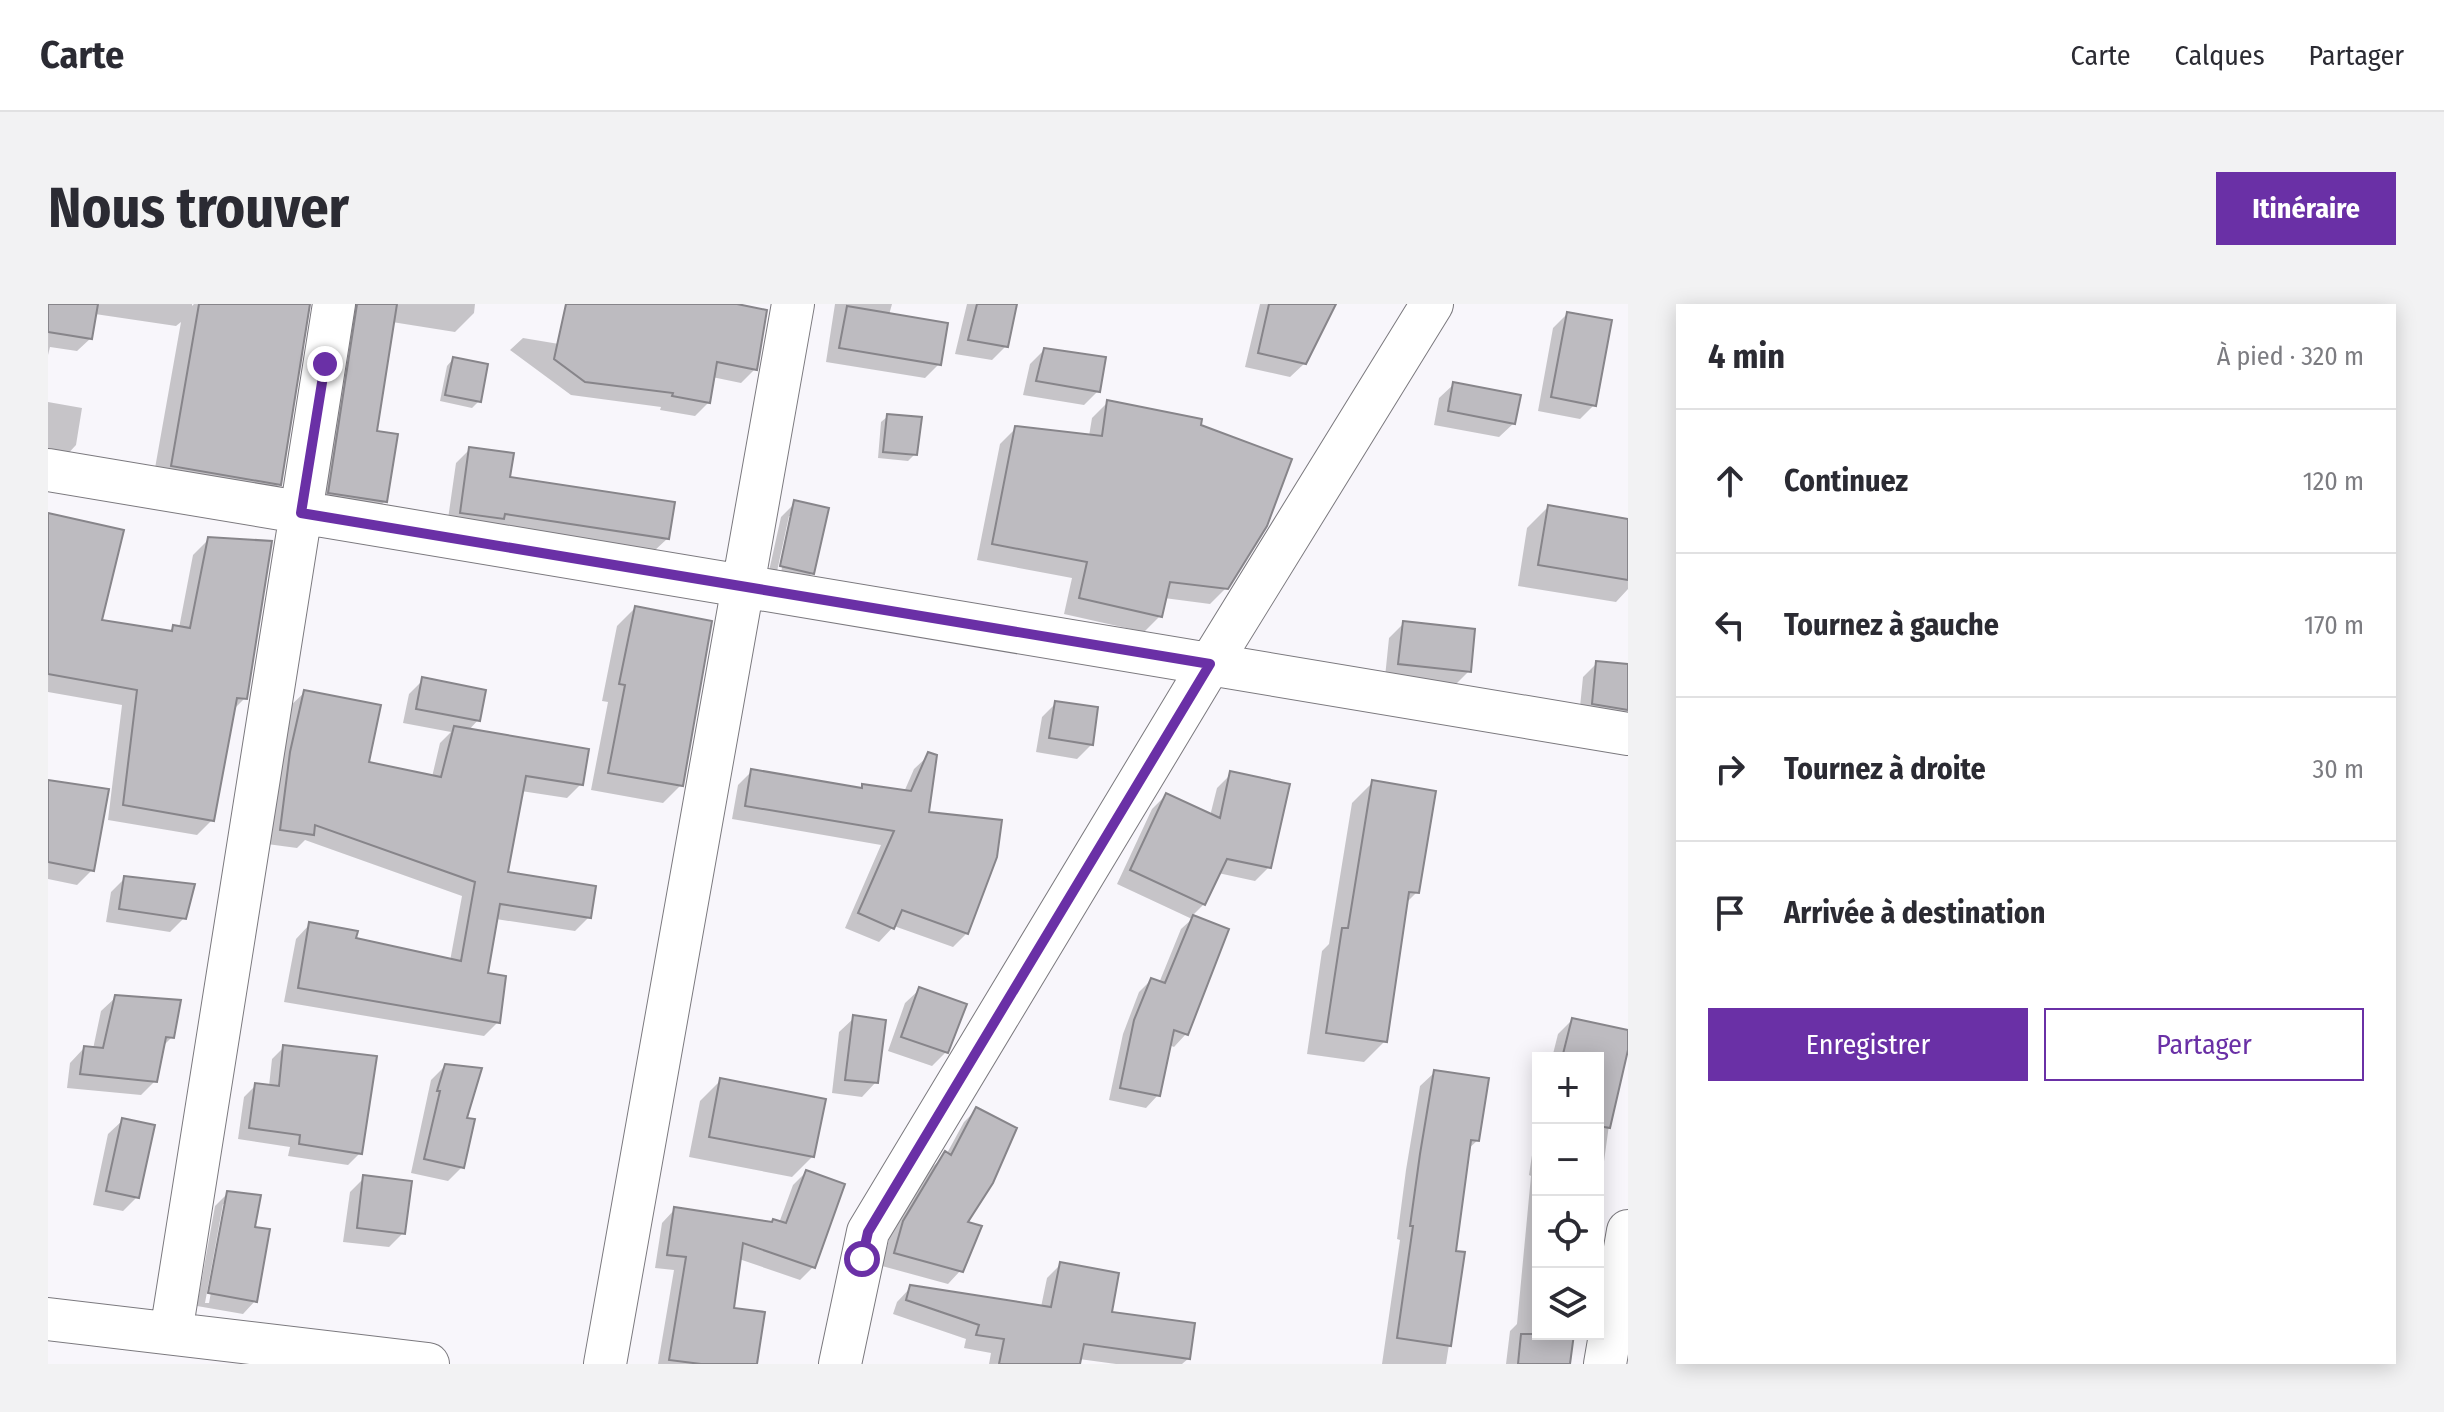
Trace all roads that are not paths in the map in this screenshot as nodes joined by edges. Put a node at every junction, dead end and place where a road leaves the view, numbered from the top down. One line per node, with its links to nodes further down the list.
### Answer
1 (334, 304): 5 (street)
2 (793, 304): 6 (street)
3 (1432, 304): 7 (street)
4 (48, 470): 5 (street)
5 (301, 513): 6 (street); 11 (street)
6 (744, 586): 7 (street); 13 (street)
7 (1210, 664): 8 (street); 14 (street)
8 (1628, 734)
9 (1628, 1231): 15 (street)
10 (48, 1319): 11 (street)
11 (171, 1333): 12 (street)
12 (428, 1364)
13 (605, 1364)
14 (840, 1364)
15 (1605, 1364)

